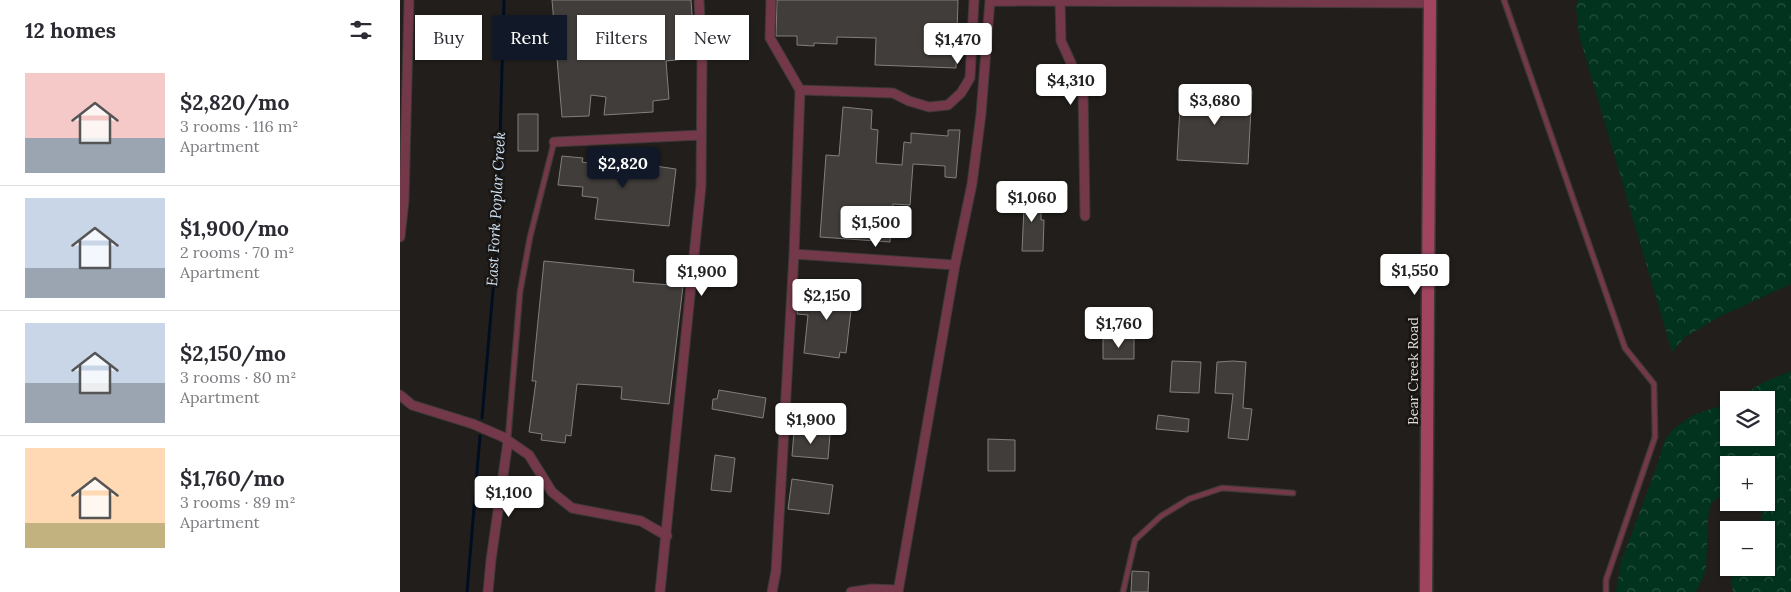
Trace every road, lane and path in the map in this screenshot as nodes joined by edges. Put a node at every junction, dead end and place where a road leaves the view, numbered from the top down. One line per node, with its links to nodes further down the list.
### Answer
1 (409, 0): 14 (street)
2 (699, 0): 11 (street)
3 (771, 0): 10 (street)
4 (974, 0): 10 (street)
5 (1060, 0): 7 (street); 8 (street); 13 (street)
6 (1504, 0): 28 (lane)
7 (990, 1): 16 (street)
8 (1184, 1): 9 (street)
9 (1430, 2): 27 (street, Bear Creek Road)
10 (800, 90): 15 (street)
11 (701, 135): 12 (street); 20 (street)
12 (554, 142): 18 (lane)
13 (1085, 216)
14 (400, 237)
15 (794, 254): 16 (street); 24 (street)
16 (955, 266): 21 (street)
17 (400, 395): 18 (street)
18 (508, 441): 20 (street); 22 (street)
19 (1293, 493): 26 (lane)
20 (667, 536): 23 (street)
21 (898, 591): 25 (street)
22 (488, 592)
23 (660, 592)
24 (772, 592)
25 (851, 592)
26 (1123, 592)
27 (1426, 592)
28 (1606, 592)

